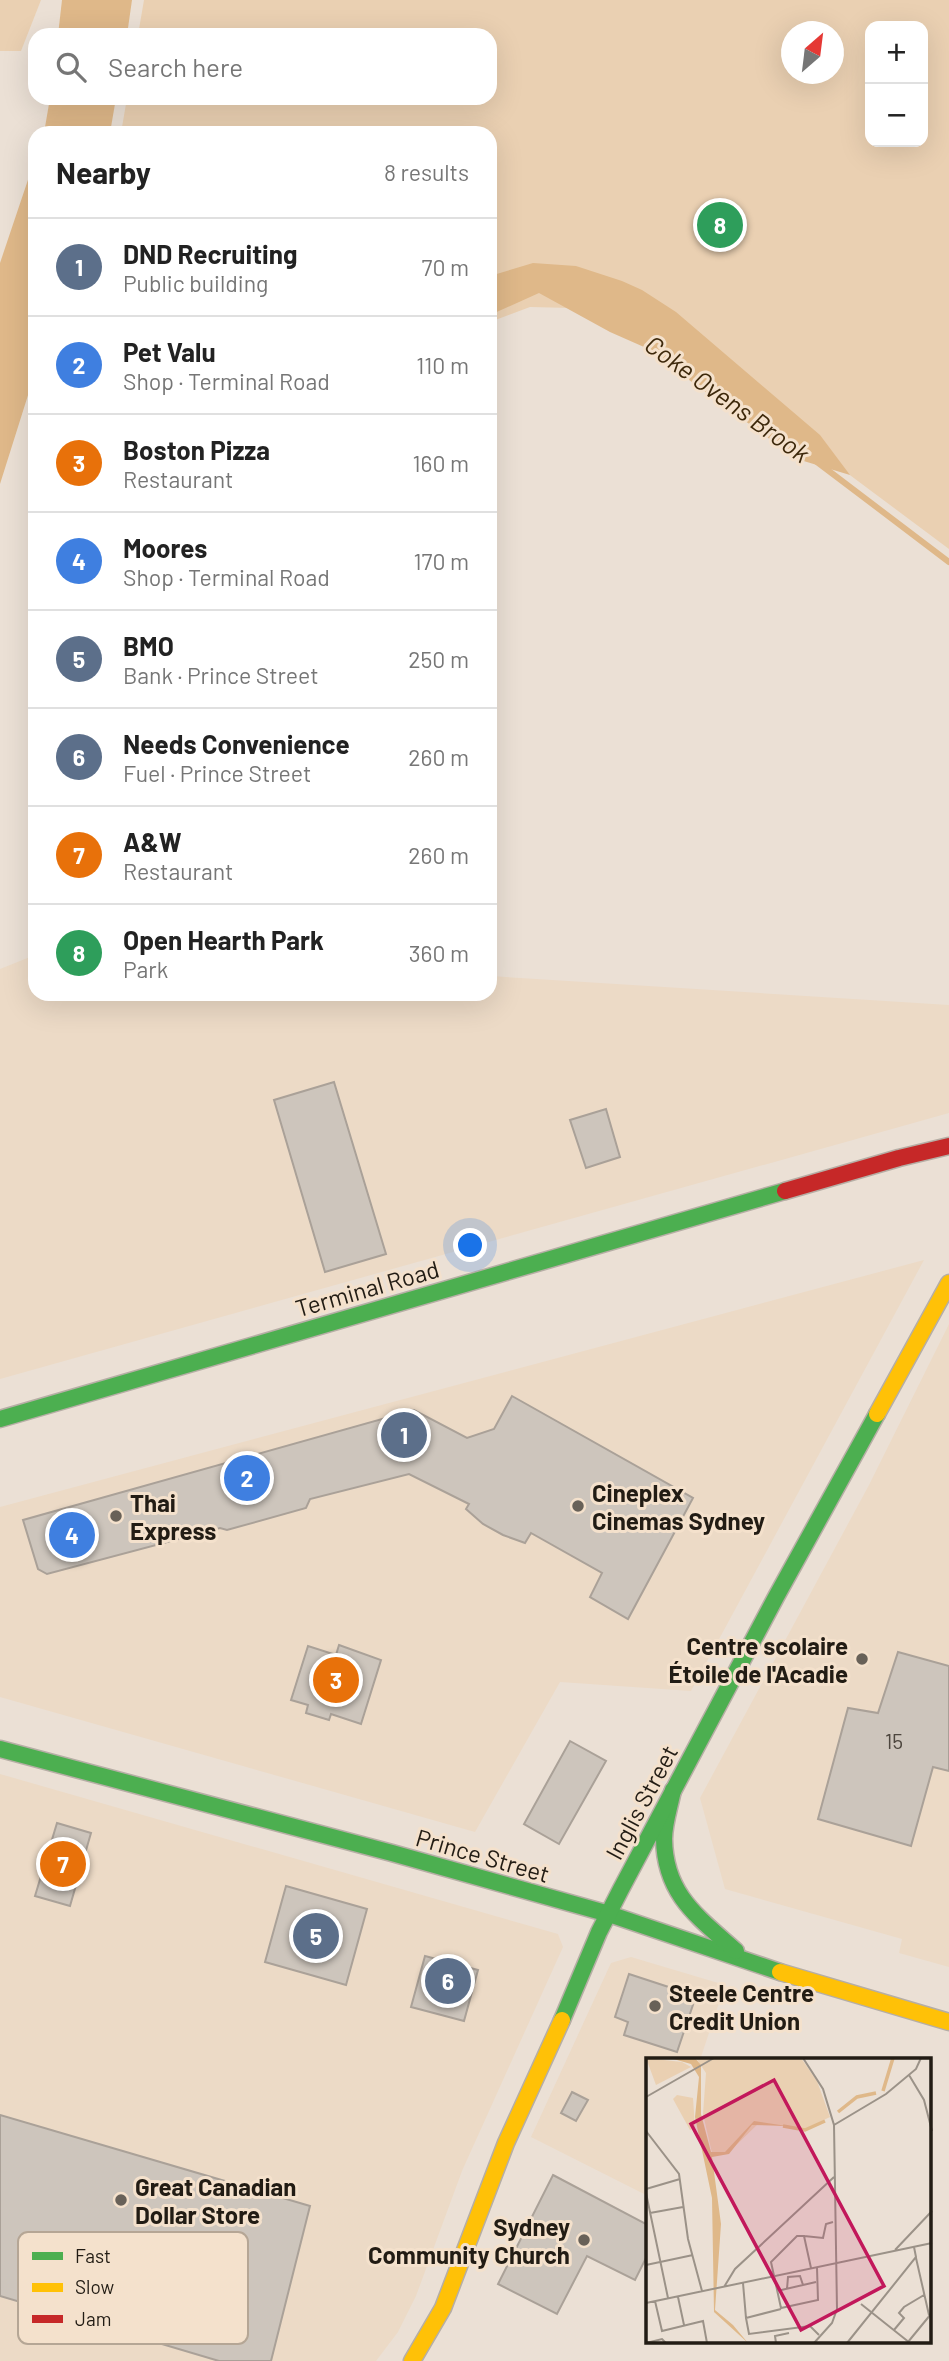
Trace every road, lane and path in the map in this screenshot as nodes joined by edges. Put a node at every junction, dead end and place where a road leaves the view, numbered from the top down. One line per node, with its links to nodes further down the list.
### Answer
1 (949, 1146): 3 (street, Terminal Road)
2 (949, 1283): 5 (street, Inglis Street)
3 (0, 1419)
4 (0, 1749): 6 (street, Prince Street)
5 (673, 1790): 6 (street, Inglis Street); 7 (street)
6 (609, 1914): 7 (street, Prince Street); 9 (street, Inglis Street)
7 (750, 1963): 8 (street, Prince Street)
8 (949, 2022)
9 (412, 2361)

